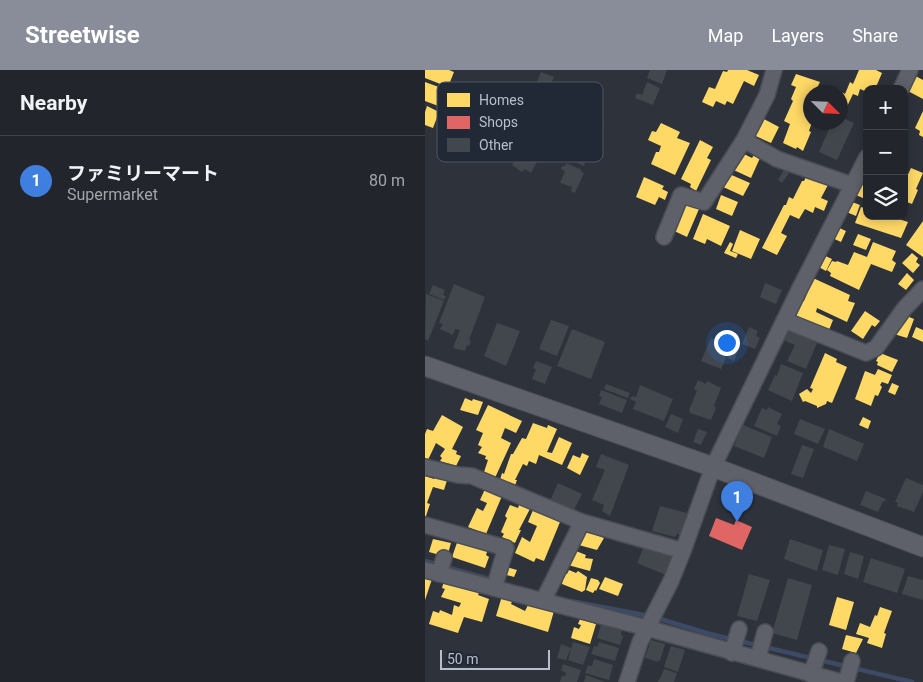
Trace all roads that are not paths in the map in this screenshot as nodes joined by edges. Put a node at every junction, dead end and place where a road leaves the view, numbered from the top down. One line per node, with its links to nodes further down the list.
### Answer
1 (774, 70): 6 (street)
2 (910, 70): 5 (street)
3 (916, 70): 4 (street)
4 (923, 74)
5 (903, 85)
6 (744, 140): 8 (street); 9 (street)
7 (863, 164): 8 (street)
8 (852, 185): 11 (street)
9 (664, 238)
10 (923, 289): 11 (street)
11 (785, 320): 14 (street)
12 (425, 366): 14 (street)
13 (425, 467): 15 (street)
14 (713, 467): 17 (street); 18 (street)
15 (581, 522): 18 (street); 22 (street)
16 (425, 524): 21 (street)
17 (923, 547)
18 (683, 551): 23 (street)
19 (444, 558): 20 (street)
20 (432, 572): 21 (street)
21 (496, 581): 22 (street)
22 (545, 596): 23 (street)
23 (651, 621): 26 (street); 32 (street)
24 (739, 629): 26 (street)
25 (765, 632): 28 (street)
26 (733, 650): 28 (street)
27 (819, 651): 30 (street)
28 (759, 656): 30 (street)
29 (852, 661): 31 (street)
30 (812, 671): 31 (street)
31 (844, 681)
32 (627, 682)

